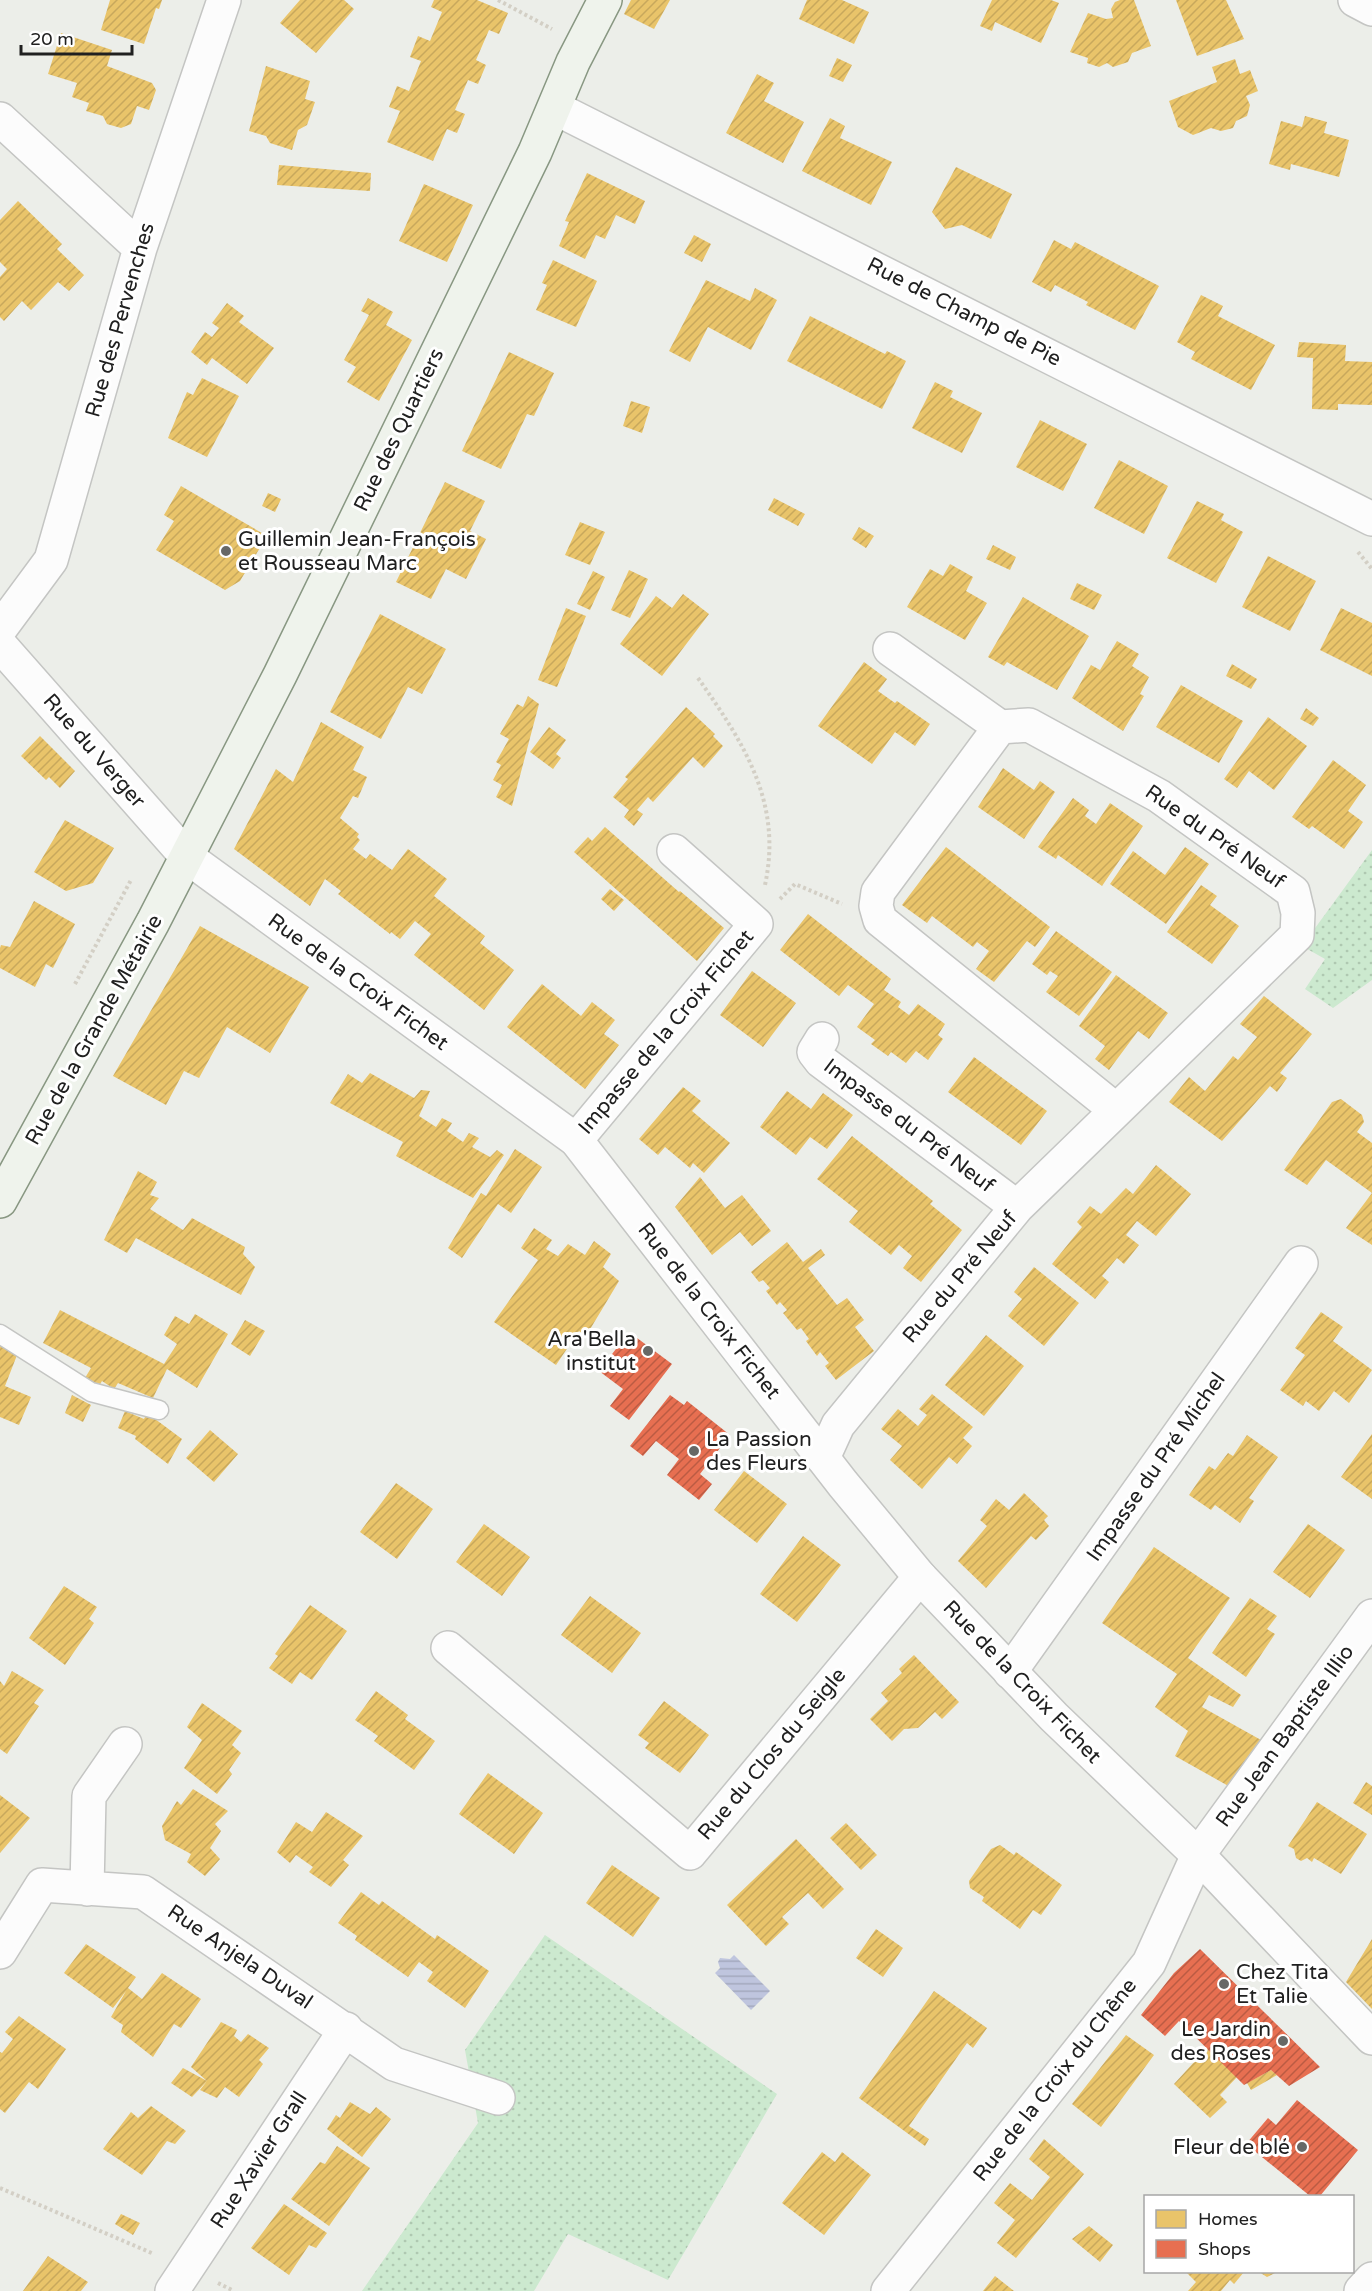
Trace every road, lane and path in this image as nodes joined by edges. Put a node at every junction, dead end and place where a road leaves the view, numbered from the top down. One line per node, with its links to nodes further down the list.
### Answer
1 (224, 0): 9 (street, Rue des Pervenches)
2 (498, 0): 6 (path)
3 (605, 0): 6 (main road, Rue des Quartiers)
4 (1355, 0): 5 (street)
5 (1372, 9)
6 (582, 45): 7 (main road, Rue des Quartiers)
7 (555, 108): 10 (street, Rue de Champ de Pie); 17 (main road, Rue des Quartiers)
8 (0, 118): 9 (street)
9 (140, 248): 11 (street, Rue des Pervenches)
10 (1372, 519)
11 (0, 629)
12 (0, 645): 17 (street, Rue du Verger)
13 (890, 649): 15 (street)
14 (698, 678): 19 (path, Impasse de la Croix Fichet)
15 (1000, 727): 18 (street); 21 (street, Rue du Pré Neuf)
16 (674, 850): 19 (street, Impasse de la Croix Fichet)
17 (187, 857): 22 (street, Rue de la Croix Fichet); 23 (main road, Rue de la Grande Métairie)
18 (880, 920): 19 (path); 21 (street)
19 (756, 924): 22 (street, Impasse de la Croix Fichet)
20 (822, 1039): 24 (street, Impasse du Pré Neuf)
21 (1116, 1110): 24 (street, Rue du Pré Neuf)
22 (576, 1140): 28 (street, Rue de la Croix Fichet)
23 (0, 1201)
24 (1017, 1207): 28 (street, Rue du Pré Neuf)
25 (1301, 1263): 32 (street, Impasse du Pré Michel)
26 (0, 1334): 27 (lane)
27 (159, 1410)
28 (823, 1458): 29 (street, Rue de la Croix Fichet)
29 (920, 1577): 31 (street, Rue du Clos du Seigle); 32 (street, Rue de la Croix Fichet)
30 (1372, 1616): 34 (street, Rue Jean Baptiste Illio)
31 (448, 1648)
32 (1010, 1672): 34 (street, Rue de la Croix Fichet)
33 (125, 1744): 35 (street)
34 (1198, 1855): 38 (street, Rue de la Croix Fichet); 44 (street, Rue de la Croix du Chêne)
35 (87, 1889): 36 (street, Rue Anjela Duval); 37 (street, Rue Anjela Duval)
36 (0, 1952)
37 (346, 2029): 39 (street, Rue Anjela Duval); 42 (street, Rue Xavier Grall)
38 (1372, 2037)
39 (498, 2097)
40 (0, 2188): 42 (path)
41 (1372, 2279): 45 (street)
42 (180, 2280): 43 (path)
43 (234, 2291)
44 (888, 2291)
45 (1361, 2291)

